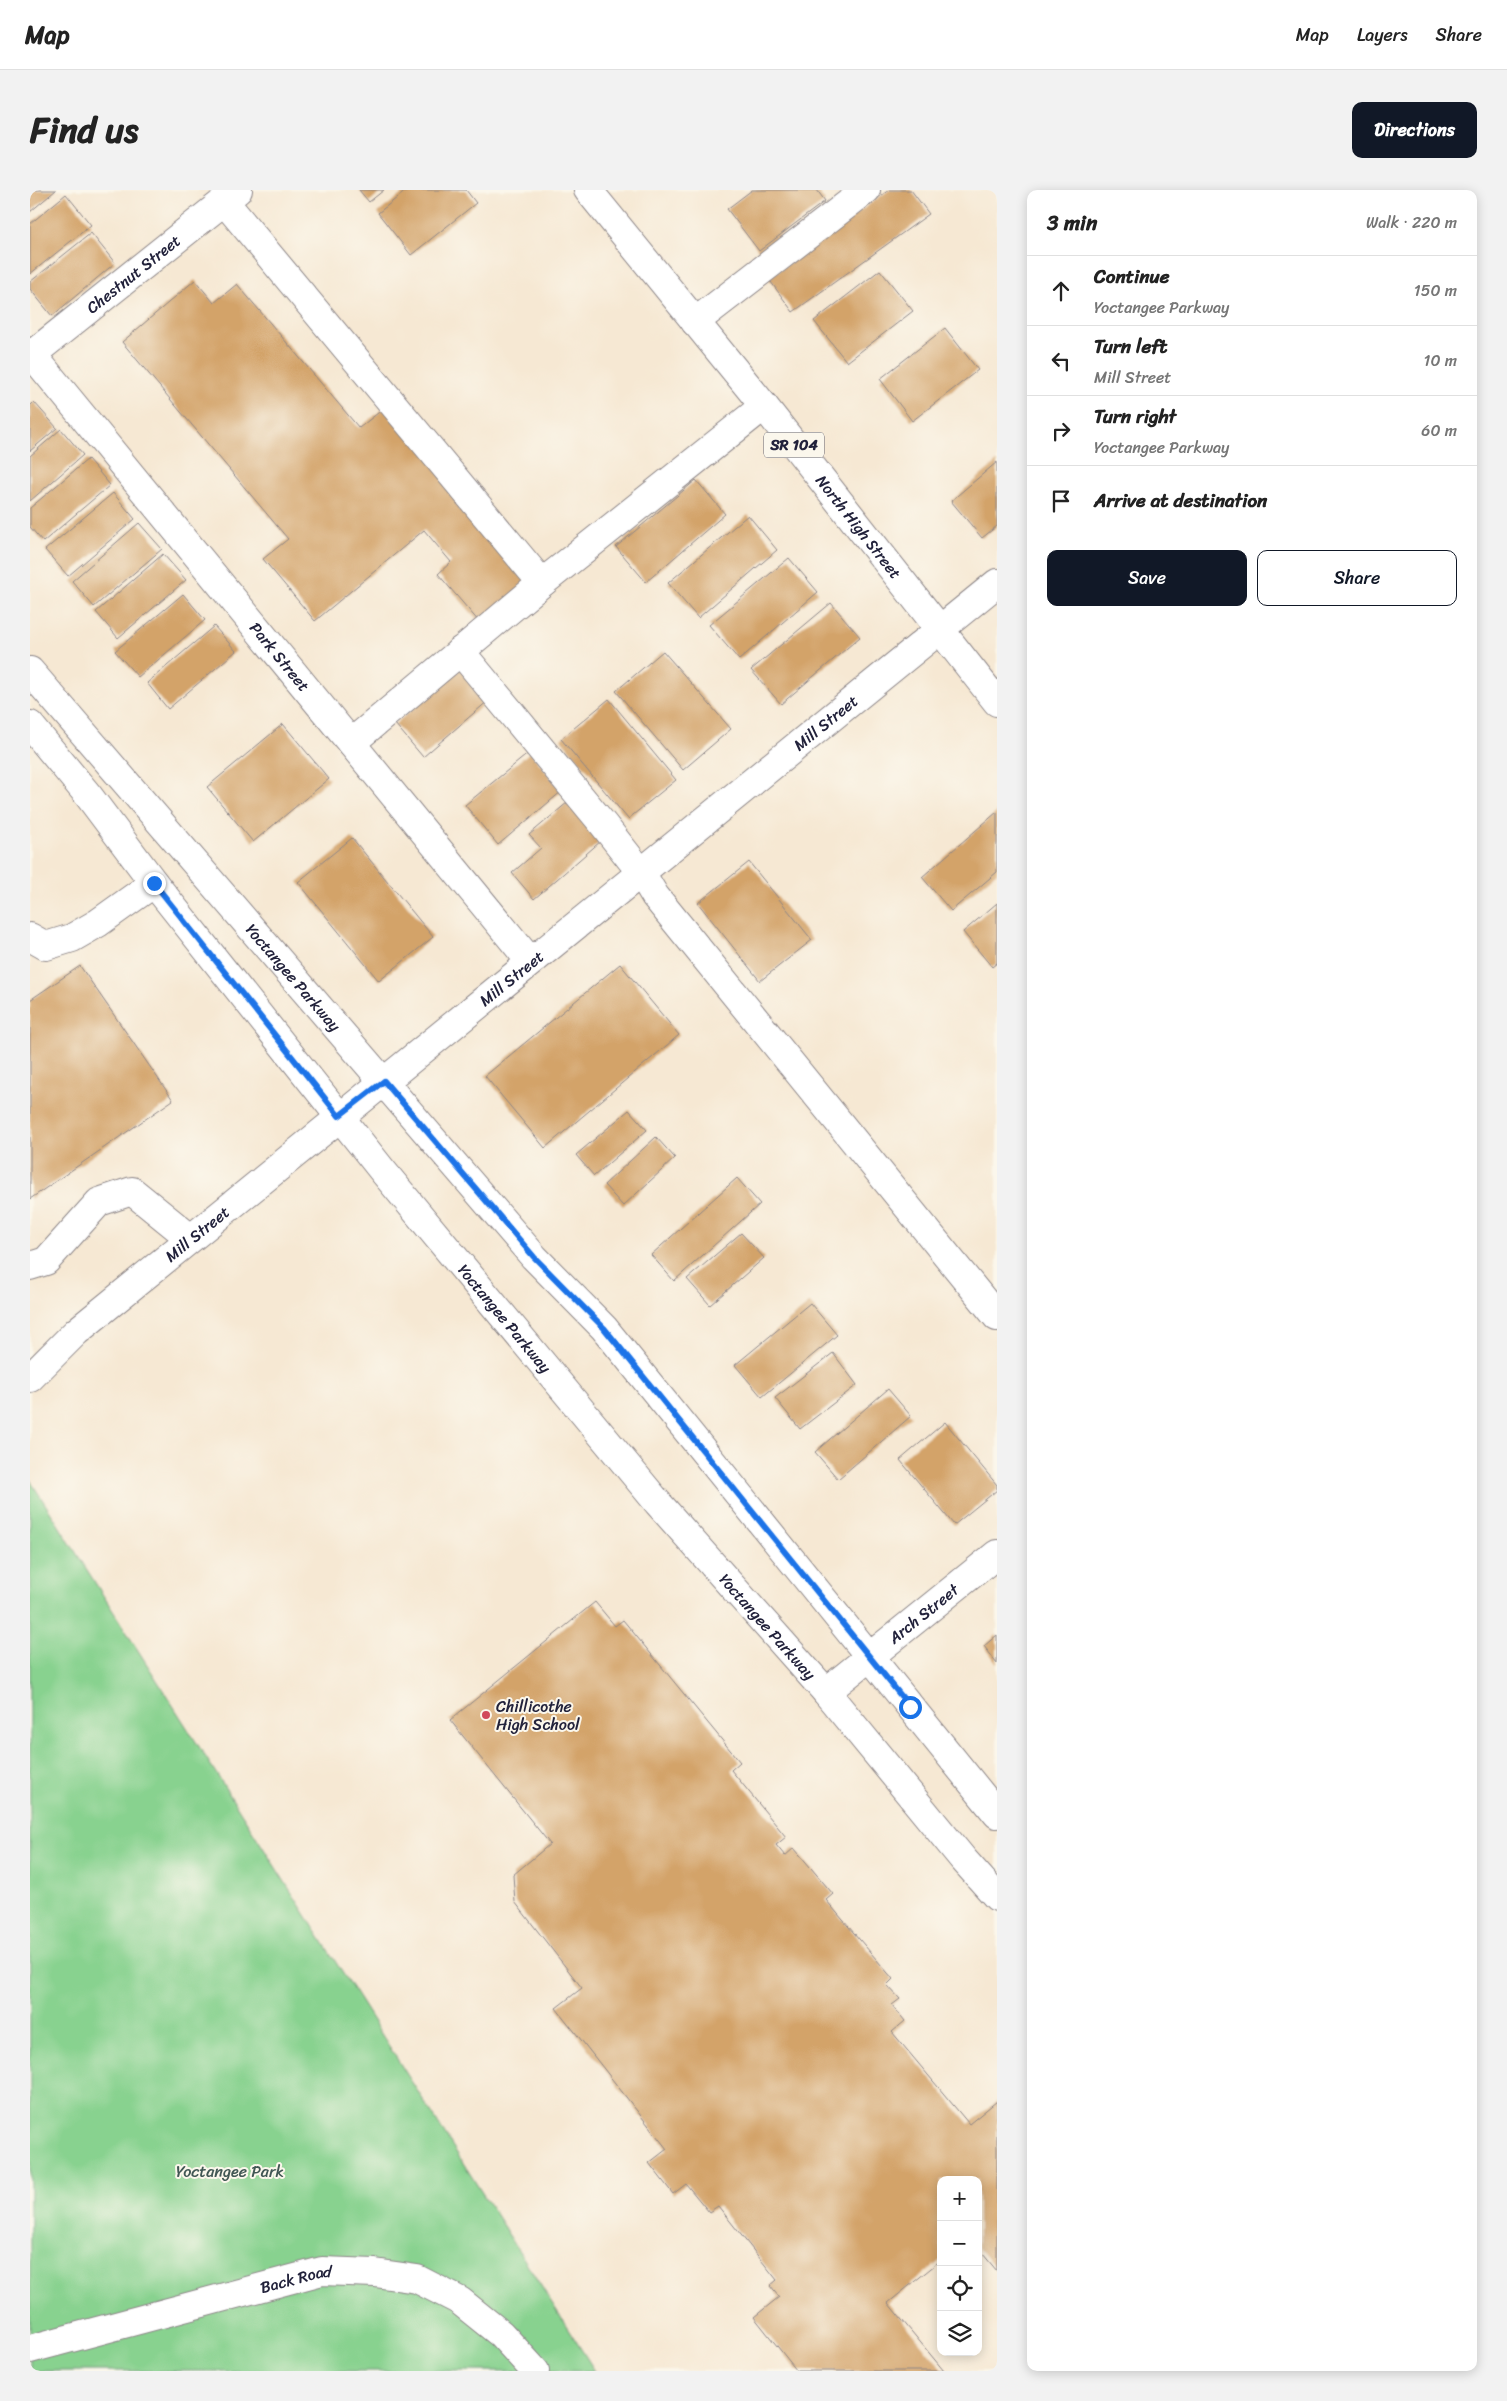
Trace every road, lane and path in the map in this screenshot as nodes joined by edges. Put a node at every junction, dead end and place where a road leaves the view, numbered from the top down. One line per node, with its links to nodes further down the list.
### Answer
1 (588, 190): 4 (street, North High Street / SR 104)
2 (866, 190): 4 (street)
3 (231, 195): 5 (street, Chestnut Street); 8 (street)
4 (695, 322): 6 (street, North High Street / SR 104)
5 (31, 354): 14 (street, Park Street)
6 (764, 406): 8 (street); 9 (street, North High Street / SR 104)
7 (997, 582): 9 (street, Mill Street)
8 (542, 583): 10 (street)
9 (940, 630): 12 (street, North High Street / SR 104); 15 (street, Mill Street)
10 (460, 652): 14 (street); 15 (street)
11 (30, 672): 19 (street, Yoctangee Parkway)
12 (997, 702)
13 (30, 725): 16 (street, Yoctangee Parkway)
14 (351, 743): 18 (street, Park Street)
15 (640, 871): 18 (street, Mill Street); 23 (street)
16 (154, 883): 17 (street); 20 (street, Yoctangee Parkway)
17 (30, 937)
18 (530, 961): 19 (street, Mill Street)
19 (384, 1081): 20 (street, Mill Street); 26 (street, Yoctangee Parkway)
20 (339, 1116): 21 (street, Mill Street); 27 (street, Yoctangee Parkway)
21 (190, 1238): 22 (street); 24 (street, Mill Street)
22 (30, 1266)
23 (997, 1317)
24 (30, 1378)
25 (997, 1554): 26 (street, Arch Street)
26 (870, 1655): 27 (street, Arch Street); 28 (street, Yoctangee Parkway)
27 (826, 1692): 29 (street, Yoctangee Parkway)
28 (997, 1814)
29 (997, 1897)
30 (30, 2349): 31 (street, Back Road)
31 (535, 2371)

